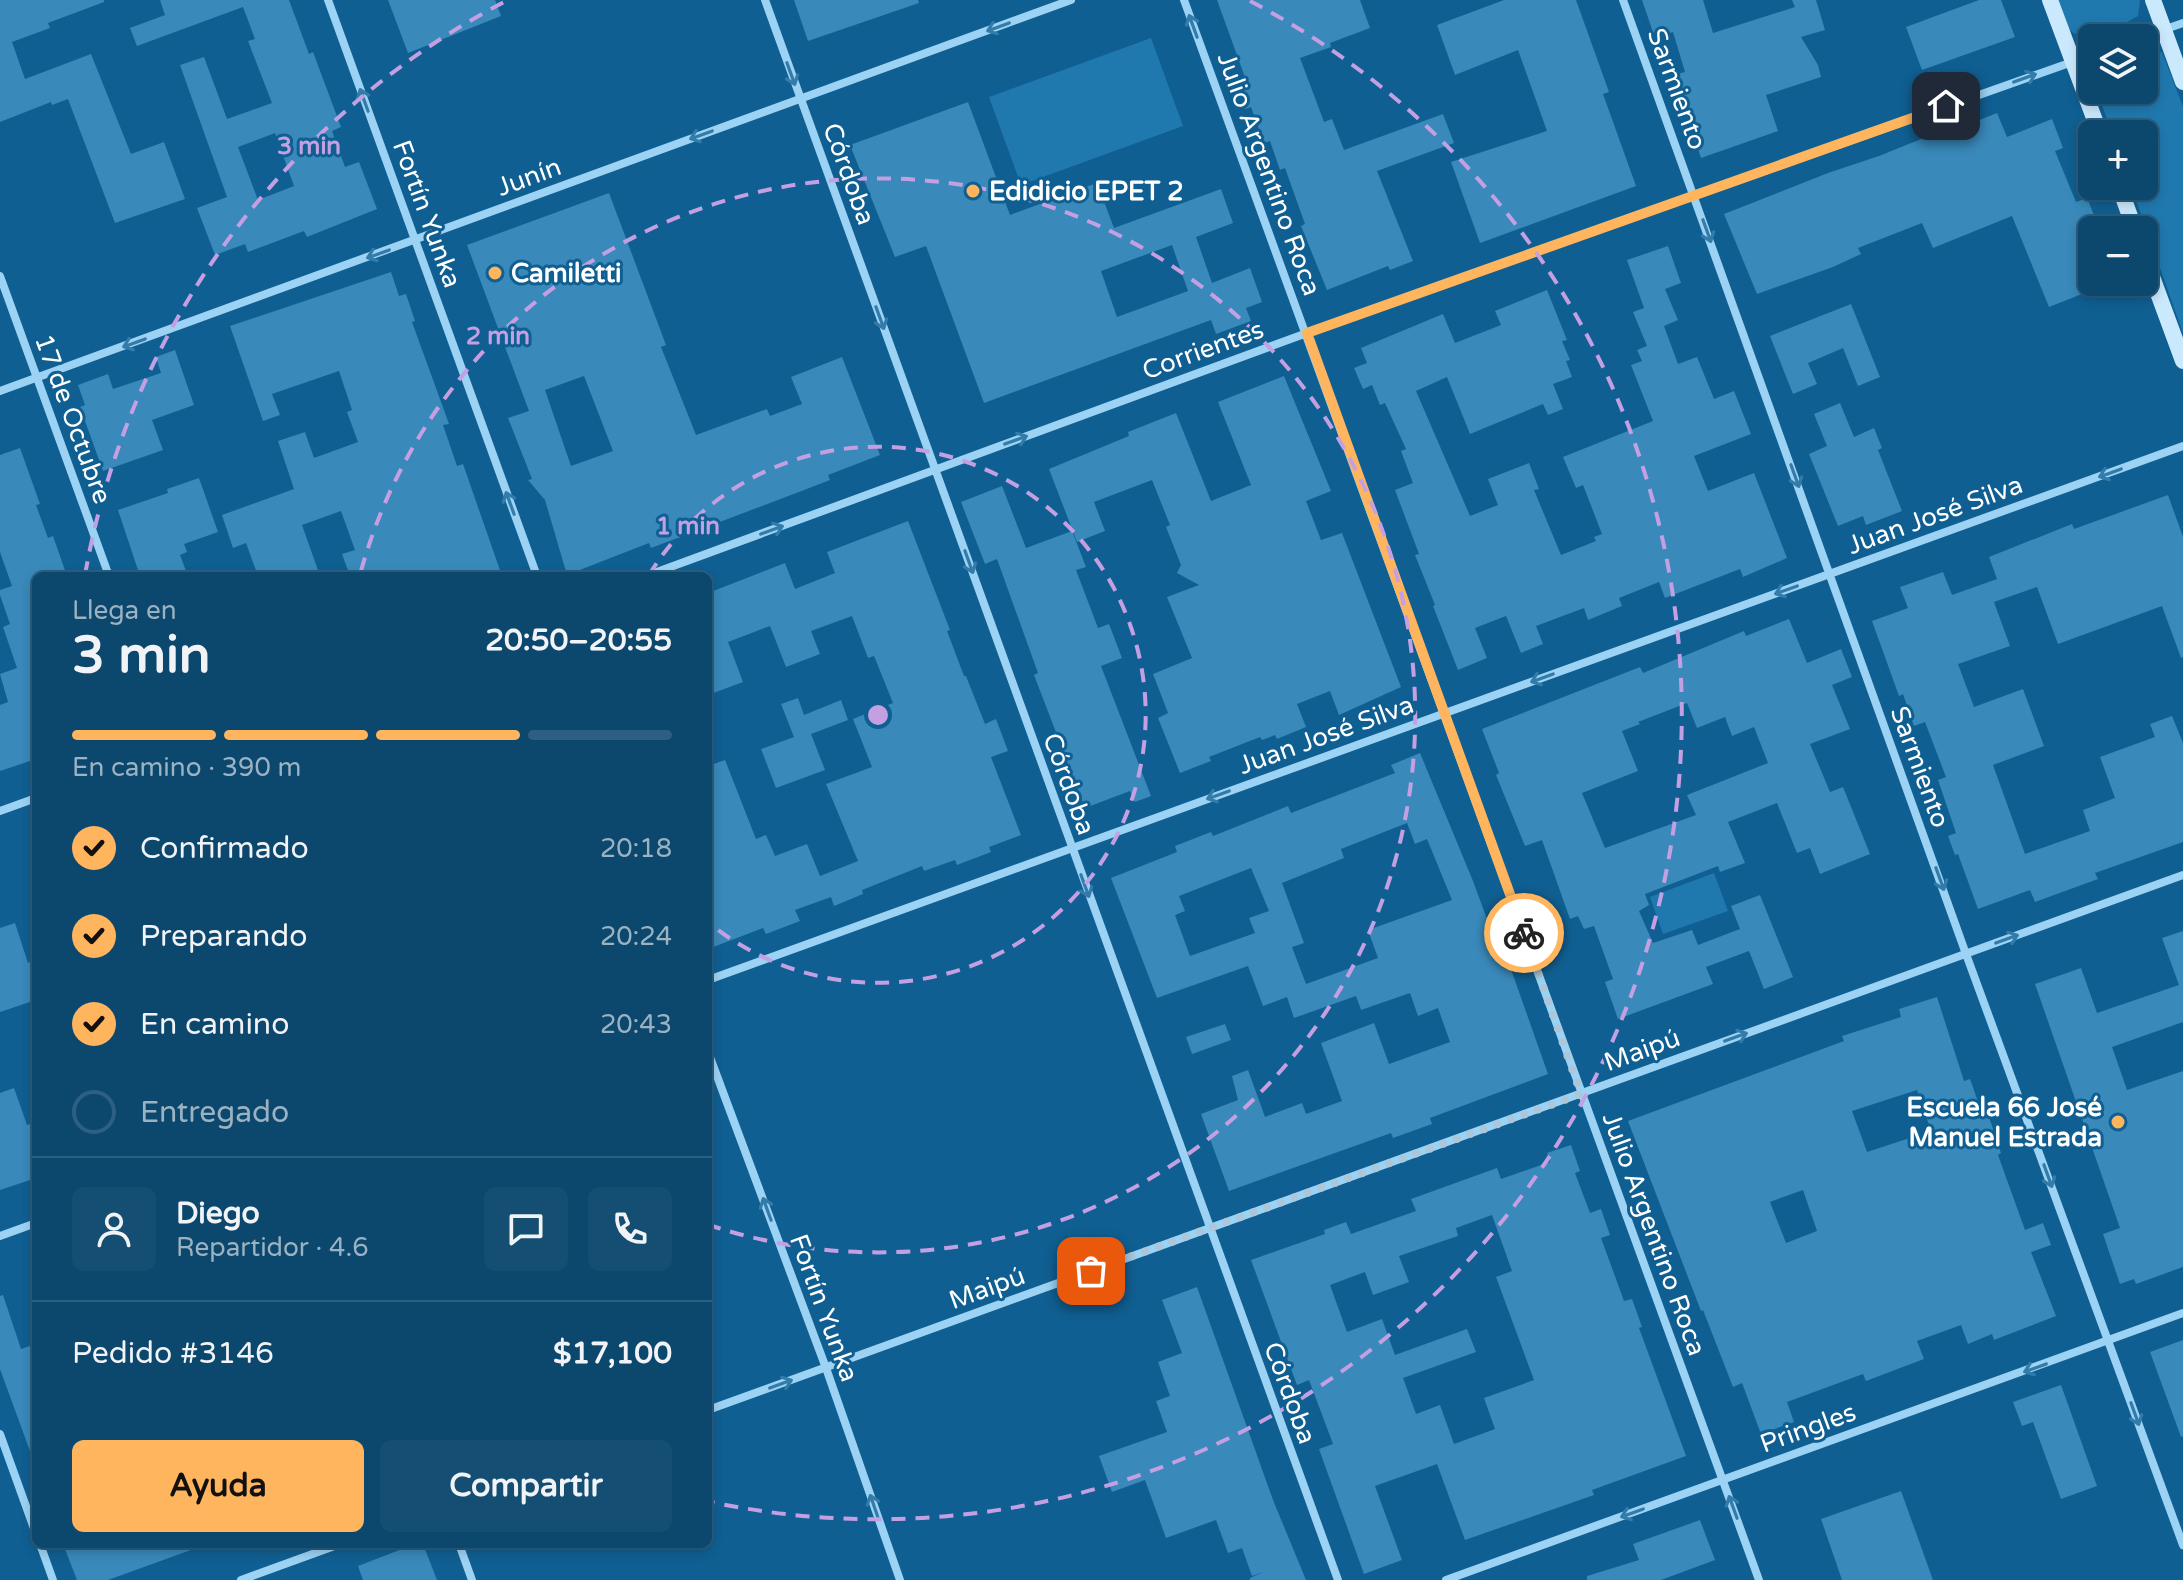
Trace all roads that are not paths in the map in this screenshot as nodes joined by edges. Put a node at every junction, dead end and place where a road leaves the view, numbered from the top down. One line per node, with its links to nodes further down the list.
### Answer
1 (328, 0): 17 (street, Fortín Yunka, one-way to 1)
2 (765, 0): 14 (street, Córdoba, one-way to 14)
3 (1071, 0): 14 (street, Junín, one-way to 14)
4 (1184, 0): 20 (street, Julio Argentino Roca, one-way to 4)
5 (1623, 0): 16 (street, Sarmiento)
6 (2050, 0): 12 (main road)
7 (2153, 0): 9 (main road)
8 (2183, 23): 9 (street)
9 (2164, 30): 10 (street); 13 (main road)
10 (2158, 32)
11 (2078, 59): 12 (street, Corrientes)
12 (2073, 61): 15 (main road); 16 (street, Corrientes, one-way to 12)
13 (2183, 82)
14 (799, 98): 17 (street, Junín, one-way to 17); 25 (street, Córdoba, one-way to 25)
15 (2095, 120)
16 (1694, 195): 20 (street, Corrientes); 29 (street, Sarmiento, one-way to 29)
17 (415, 241): 22 (street, Junín, one-way to 22); 27 (street, Fortín Yunka, one-way to 17)
18 (0, 276): 22 (street, 17 de Octubre)
19 (2158, 293): 21 (main road)
20 (1307, 333): 25 (street, Corrientes, one-way to 20); 30 (street, Julio Argentino Roca)
21 (2183, 361)
22 (36, 379): 23 (street, Junín); 26 (street, 17 de Octubre)
23 (0, 391)
24 (2183, 446): 29 (street, Juan José Silva, one-way to 29)
25 (936, 469): 28 (street, Corrientes, one-way to 25); 33 (street, Córdoba, one-way to 33)
26 (108, 572)
27 (536, 572)
28 (657, 572)
29 (1830, 574): 30 (street, Juan José Silva, one-way to 30); 35 (street, Sarmiento, one-way to 35)
30 (1445, 713): 33 (street, Juan José Silva, one-way to 33); 38 (street, Julio Argentino Roca)
31 (32, 799): 32 (street)
32 (0, 811)
33 (1071, 848): 36 (street, Juan José Silva); 40 (street, Córdoba, one-way to 40)
34 (2183, 875): 35 (street, Maipú, one-way to 34)
35 (1966, 954): 38 (street, Maipú, one-way to 35); 43 (street, Sarmiento, one-way to 43)
36 (712, 979)
37 (712, 1063): 44 (street, Fortín Yunka, one-way to 37)
38 (1581, 1094): 40 (street, Maipú); 47 (street, Julio Argentino Roca)
39 (32, 1224): 41 (street)
40 (1209, 1229): 44 (street, Maipú); 57 (street, Córdoba)
41 (0, 1236)
42 (2183, 1313): 43 (street, Pringles)
43 (2108, 1341): 47 (street, Pringles, one-way to 47); 49 (street, Sarmiento, one-way to 49)
44 (826, 1368): 45 (street, Maipú, one-way to 44); 56 (street, Fortín Yunka, one-way to 44)
45 (712, 1409)
46 (0, 1434): 48 (street)
47 (1723, 1480): 58 (street, Pringles, one-way to 58); 59 (street, Julio Argentino Roca, one-way to 47)
48 (32, 1523)
49 (2183, 1545)
50 (41, 1548): 53 (street)
51 (329, 1548): 54 (street)
52 (460, 1548): 55 (street)
53 (53, 1580)
54 (241, 1580)
55 (472, 1580)
56 (900, 1580)
57 (1338, 1580)
58 (1446, 1580)
59 (1759, 1580)

